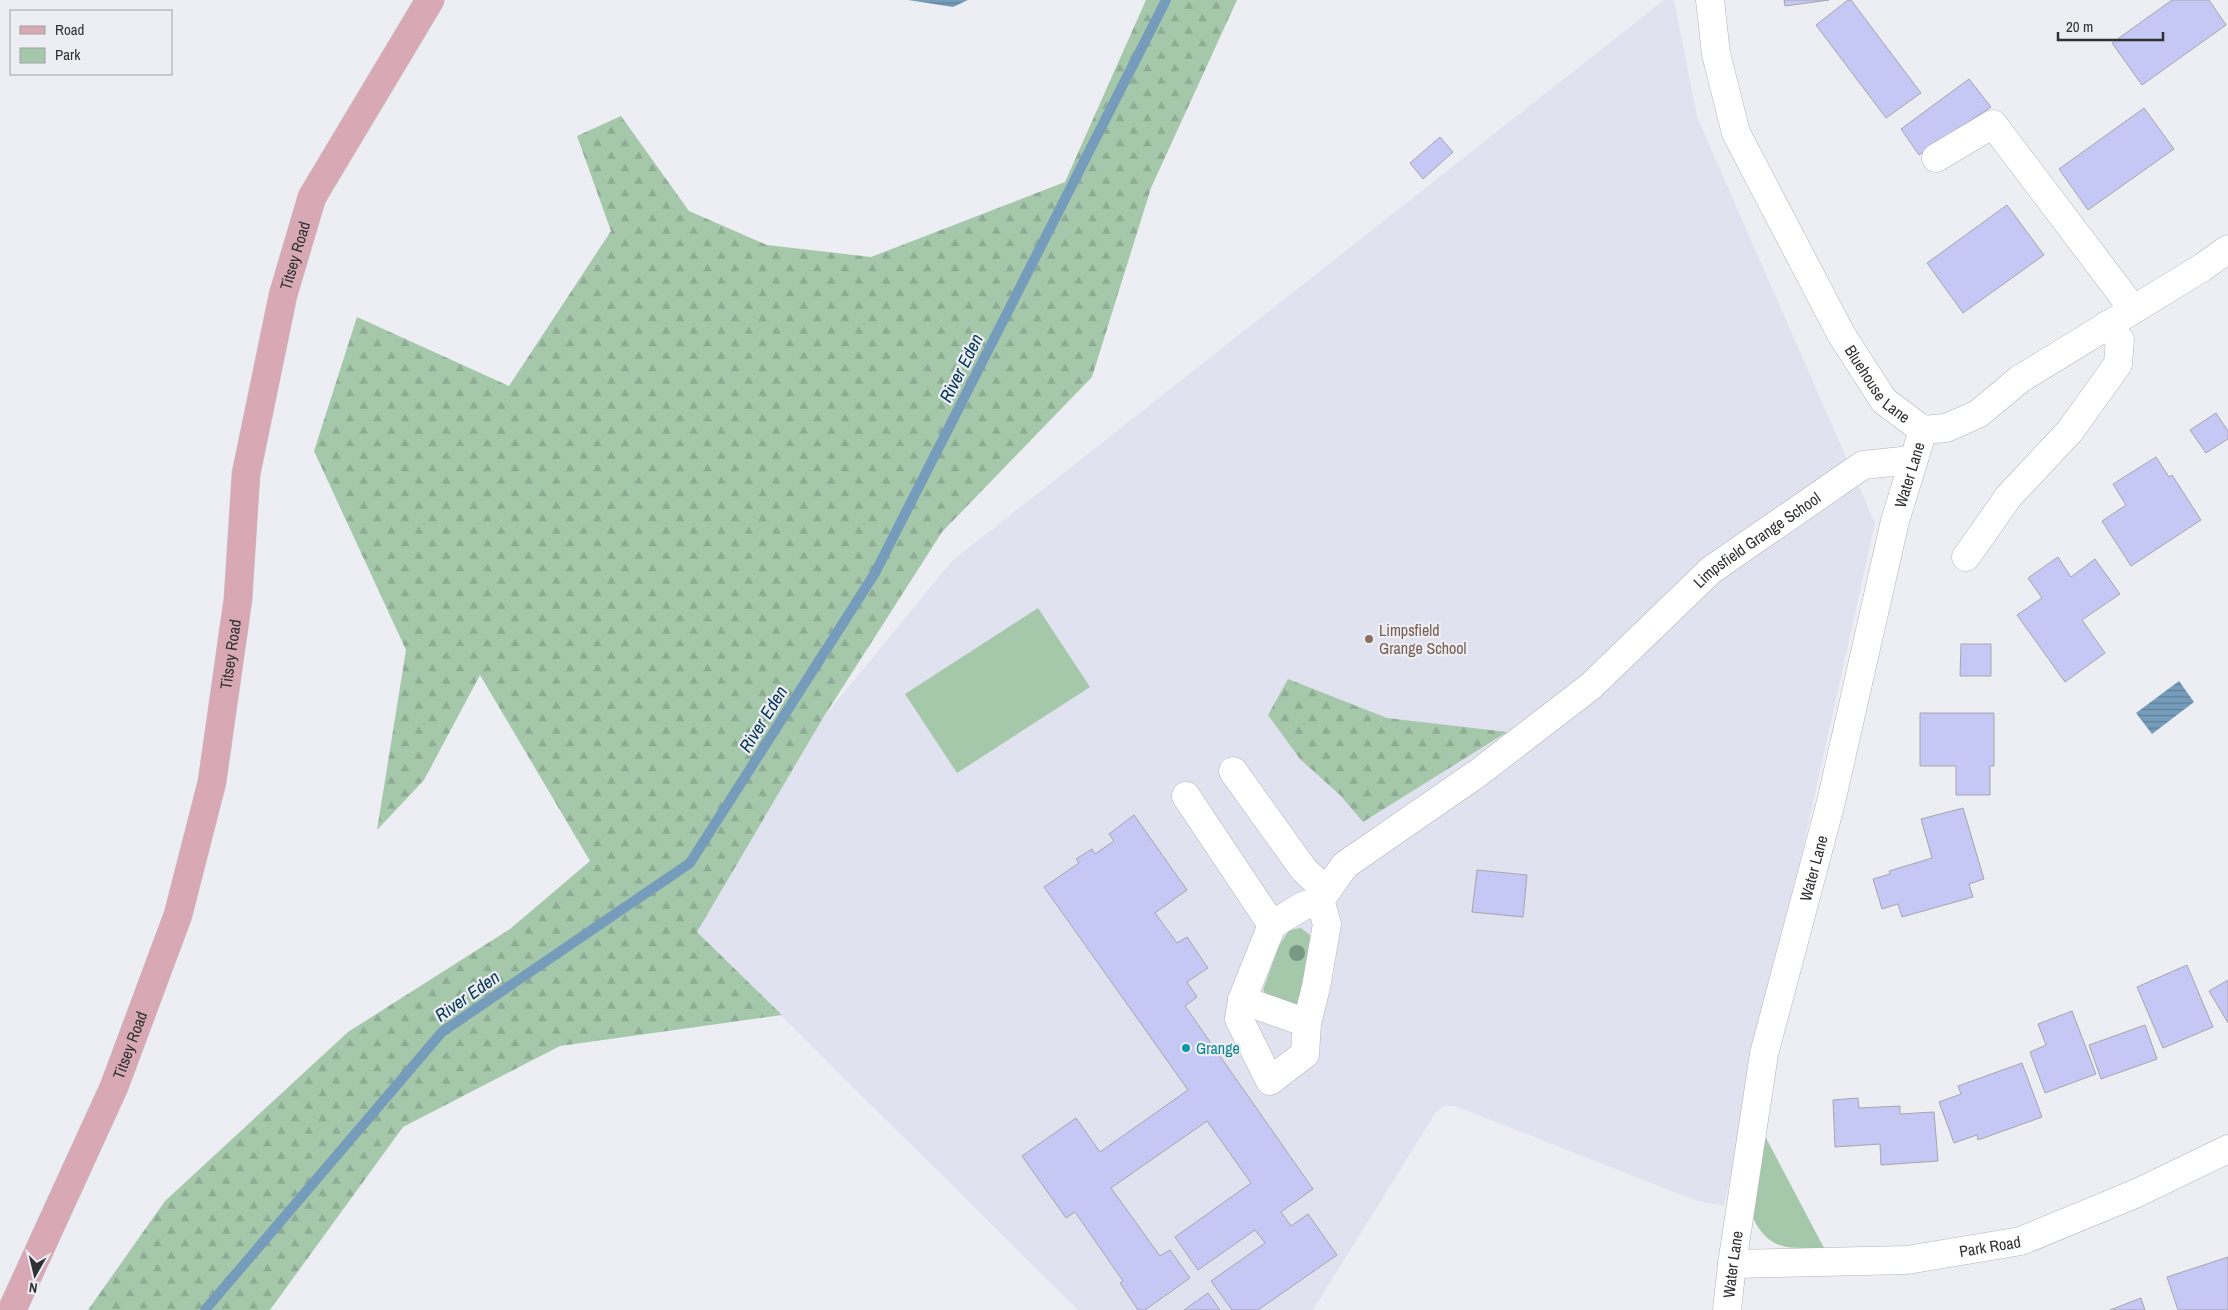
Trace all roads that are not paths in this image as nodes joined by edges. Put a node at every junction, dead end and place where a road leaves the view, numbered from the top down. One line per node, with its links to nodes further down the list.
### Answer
1 (430, 0): 18 (main road, Titsey Road)
2 (1710, 0): 7 (street, Bluehouse Lane)
3 (1936, 158): 5 (street)
4 (2228, 249): 5 (street, Bluehouse Lane)
5 (2133, 309): 6 (street, Bluehouse Lane)
6 (2107, 325): 7 (street, Bluehouse Lane); 9 (street)
7 (1923, 430): 8 (street, Water Lane)
8 (1912, 460): 12 (street, Limpsfield Grange School); 17 (street, Water Lane)
9 (1966, 557)
10 (1233, 771): 12 (street)
11 (1186, 796): 13 (street)
12 (1324, 896): 13 (street); 15 (street)
13 (1272, 925): 14 (street)
14 (1242, 1000): 15 (street); 15 (street)
15 (1306, 1023)
16 (2228, 1149): 17 (street, Park Road)
17 (1732, 1264): 19 (street, Water Lane)
18 (12, 1310)
19 (1727, 1310)

